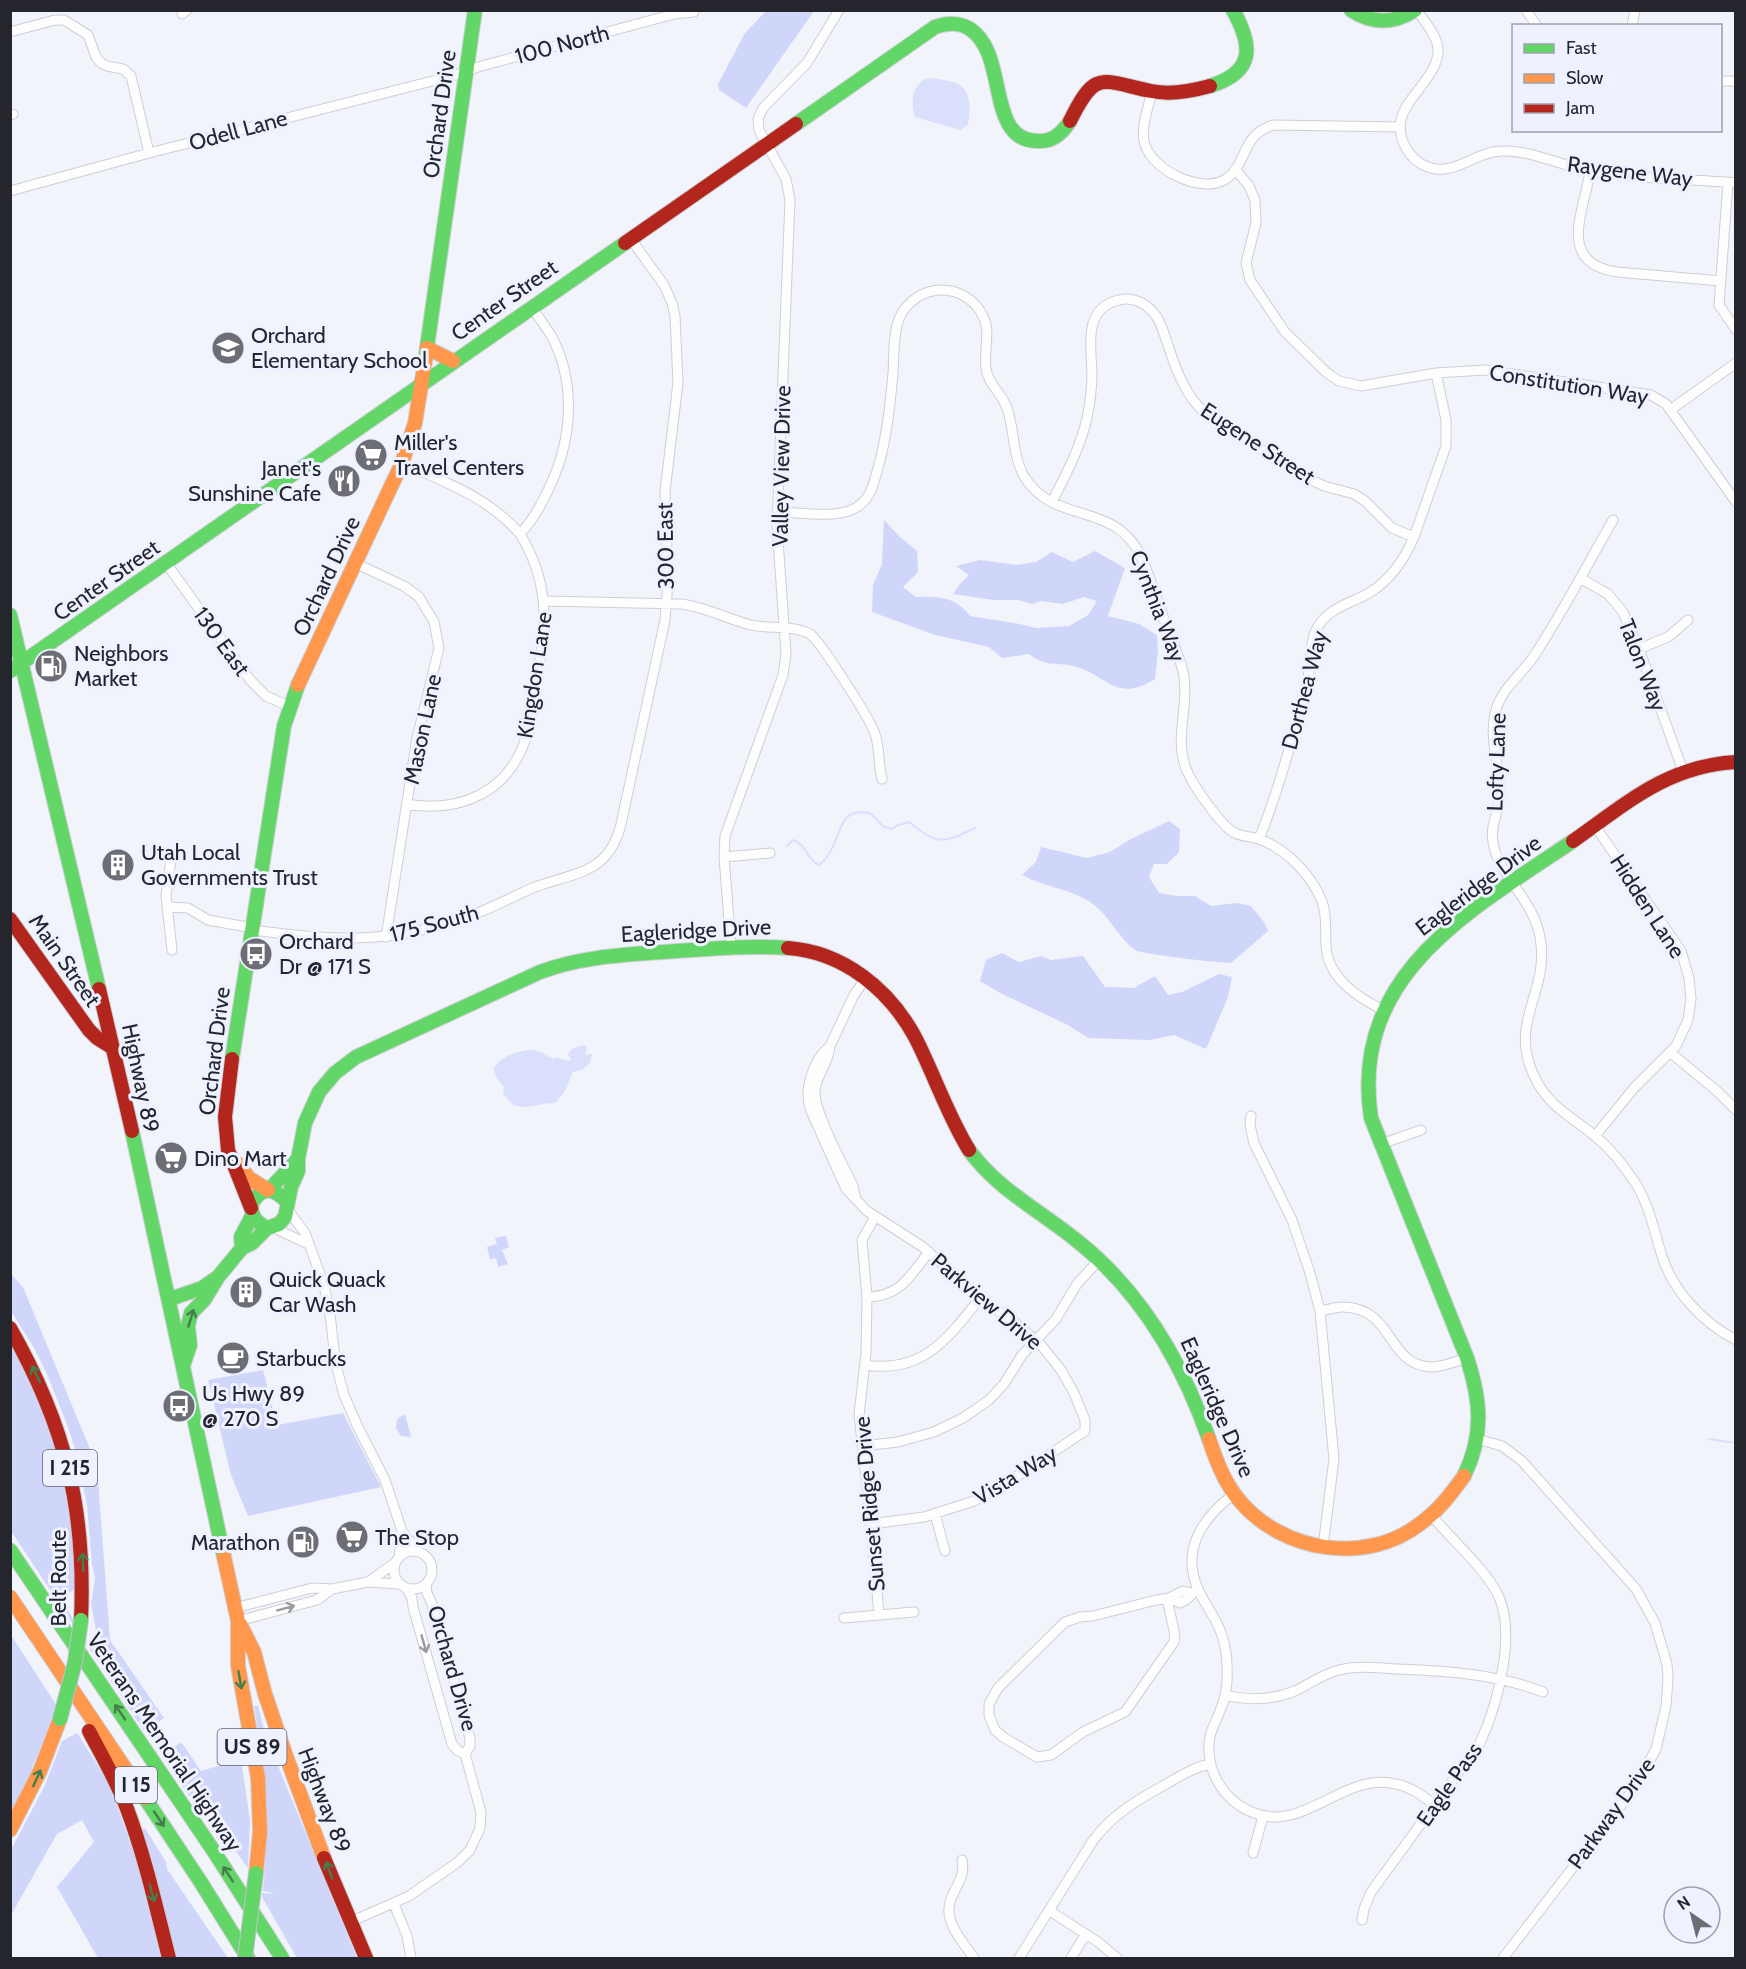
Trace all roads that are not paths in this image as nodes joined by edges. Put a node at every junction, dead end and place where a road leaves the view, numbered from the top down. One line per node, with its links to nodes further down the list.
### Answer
1 (475, 10): 11 (main road, Orchard Drive)
2 (839, 10): 14 (street, Valley View Drive)
3 (1233, 10): 12 (main road)
4 (1351, 10): 5 (main road)
5 (1416, 10): 13 (street)
6 (1526, 10): 9 (street)
7 (694, 12): 8 (street, 100 North)
8 (665, 13): 11 (street, 100 North)
9 (1535, 24)
10 (10, 32): 15 (street)
11 (466, 71): 15 (street, Odell Lane); 24 (main road, Orchard Drive)
12 (1152, 91): 14 (main road, Center Street); 16 (street)
13 (1400, 127): 16 (street); 17 (street, Raygene Way)
14 (767, 142): 20 (main road, Center Street); 33 (street, Valley View Drive)
15 (150, 153): 19 (street, Odell Lane)
16 (1235, 169): 27 (street, Constitution Way)
17 (1590, 171): 18 (street, Raygene Way); 21 (street)
18 (1732, 183): 21 (street)
19 (10, 191)
20 (630, 238): 22 (main road, Center Street); 41 (street, 300 East)
21 (1721, 281): 23 (street)
22 (532, 307): 25 (main road, Center Street); 35 (street)
23 (1736, 330)
24 (427, 348): 25 (main road); 28 (main road, Orchard Drive)
25 (453, 361): 28 (main road, Center Street)
26 (1736, 363): 29 (street)
27 (1436, 373): 29 (street, Constitution Way); 36 (street, Dorthea Way)
28 (423, 382): 30 (main road, Orchard Drive); 37 (main road, Center Street)
29 (1670, 410): 32 (street, Constitution Way)
30 (402, 463): 35 (street, Kingdon Lane); 38 (main road, Orchard Drive)
31 (1052, 502): 33 (street, Cynthia Way); 36 (street, Eugene Street); 54 (street, Cynthia Way)
32 (1736, 502)
33 (777, 512): 44 (street, Valley View Drive)
34 (1613, 520): 39 (street, Lofty Lane)
35 (520, 534): 40 (street, Kingdon Lane)
36 (1414, 537): 54 (street, Dorthea Way)
37 (166, 563): 46 (main road, Center Street); 48 (street, 130 East)
38 (355, 563): 48 (main road, Orchard Drive); 52 (street, Mason Lane)
39 (1580, 578): 45 (street, Talon Way); 59 (street, Lofty Lane)
40 (545, 601): 41 (street); 52 (street, Kingdon Lane)
41 (666, 603): 44 (street); 58 (street, 300 East)
42 (10, 615): 46 (main road, Highway 89 / US 89)
43 (1688, 620): 45 (street)
44 (786, 629): 51 (street); 57 (street, Valley View Drive)
45 (1639, 649): 50 (street, Talon Way)
46 (23, 663): 47 (main road, Center Street); 68 (main road, Highway 89 / US 89)
47 (10, 671)
48 (289, 706): 62 (main road, Orchard Drive)
49 (1736, 762): 50 (main road, Eagleridge Drive)
50 (1683, 771): 53 (main road, Eagleridge Drive)
51 (882, 779)
52 (406, 804): 63 (street, Mason Lane)
53 (1595, 825): 59 (main road, Eagleridge Drive); 69 (street, Hidden Lane)
54 (1259, 839): 67 (street, Cynthia Way)
55 (172, 852): 60 (street)
56 (770, 853): 57 (street)
57 (724, 857): 64 (street, Valley View Drive)
58 (604, 858): 63 (street, 175 South)
59 (1513, 882): 67 (main road, Eagleridge Drive); 73 (street, Lofty Lane)
60 (167, 907): 62 (street, 175 South); 65 (street)
61 (10, 919): 68 (main road, Main Street)
62 (252, 929): 63 (street, 175 South); 76 (main road, Orchard Drive)
63 (386, 937)
64 (731, 946): 66 (main road, Eagleridge Drive); 75 (main road, Eagleridge Drive)
65 (172, 950)
66 (866, 978): 80 (street, Parkview Drive); 85 (main road, Eagleridge Drive)
67 (1383, 1010): 74 (main road, Eagleridge Drive)
68 (113, 1048): 89 (main road, Highway 89 / US 89)
69 (1671, 1053): 70 (street); 73 (street, Hidden Lane)
70 (1736, 1110)
71 (1251, 1116): 90 (street)
72 (1421, 1130): 74 (street)
73 (1595, 1136): 93 (street, Lofty Lane)
74 (1381, 1144): 94 (main road, Eagleridge Drive)
75 (298, 1159): 77 (main road); 78 (main road, Eagleridge Drive)
76 (233, 1160): 77 (main road); 79 (main road, Orchard Drive)
77 (268, 1190): 78 (main road); 79 (main road)
78 (287, 1206): 81 (main road); 82 (street)
79 (251, 1212): 81 (main road); 83 (main road)
80 (875, 1217): 84 (street, Parkview Drive); 87 (street, Sunset Ridge Drive)
81 (269, 1227): 82 (street); 83 (main road)
82 (308, 1244): 104 (street)
83 (242, 1248): 86 (main road)
84 (929, 1252): 87 (street); 88 (street, Parkview Drive)
85 (1099, 1260): 92 (street); 100 (main road, Eagleridge Drive)
86 (218, 1277): 89 (main road); 96 (main road, one-way to 86)
87 (867, 1297): 95 (street, Sunset Ridge Drive)
88 (980, 1298): 92 (street, Parkview Drive); 95 (street)
89 (170, 1299): 96 (main road, Highway 89 / US 89)
90 (1320, 1311): 94 (street); 105 (street)
91 (10, 1328): 129 (main road, Belt Route / I 215, one-way to 91, bridge)
92 (1036, 1340): 97 (street, Parkview Drive); 99 (street)
93 (1736, 1340)
94 (1467, 1358): 98 (main road, Eagleridge Drive)
95 (865, 1365): 99 (street, Sunset Ridge Drive)
96 (184, 1366): 119 (main road, Highway 89 / US 89)
97 (1085, 1431): 101 (street, Vista Way)
98 (1477, 1439): 102 (main road, Eagleridge Drive); 146 (street, Parkway Drive)
99 (862, 1446): 103 (street, Sunset Ridge Drive)
100 (1234, 1494): 105 (main road, Eagleridge Drive); 114 (street)
101 (935, 1514): 103 (street, Vista Way); 107 (street)
102 (1432, 1516): 105 (main road, Eagleridge Drive); 122 (street, Eagle Pass)
103 (871, 1524): 120 (street, Sunset Ridge Drive)
104 (402, 1531): 108 (street); 109 (street)
105 (1323, 1548)
106 (10, 1550): 139 (main road, Veterans Memorial Highway / I 15, one-way to 106)
107 (945, 1551)
108 (418, 1552): 109 (street); 111 (street)
109 (397, 1561): 110 (street); 112 (street)
110 (368, 1582): 112 (street); 113 (street)
111 (426, 1584): 112 (street); 125 (street, Orchard Drive)
112 (404, 1586): 125 (street, Orchard Drive, one-way to 125)
113 (332, 1589): 119 (street); 119 (street, one-way to 113)
114 (1195, 1592): 116 (street); 124 (street)
115 (10, 1597): 118 (main road, I 15)
116 (1168, 1599): 116 (street)
117 (914, 1612): 120 (street)
118 (22, 1613): 137 (main road, one-way to 137); 138 (main road, I 15, one-way to 138)
119 (237, 1615): 135 (main road, Highway 89 / US 89, one-way to 119); 138 (main road, Highway 89 / US 89, one-way to 138, bridge)
120 (879, 1615): 121 (street)
121 (844, 1617)
122 (1500, 1679): 123 (street); 124 (street); 127 (street, Eagle Pass)
123 (1543, 1692)
124 (1225, 1695): 126 (street)
125 (465, 1754): 132 (street, Orchard Drive)
126 (1210, 1764): 128 (street); 133 (street)
127 (1436, 1805): 128 (street); 134 (street, Eagle Pass)
128 (1263, 1816): 130 (street)
129 (10, 1830)
130 (1253, 1852)
131 (962, 1860): 142 (street)
132 (394, 1904): 135 (street, Orchard Drive); 141 (street)
133 (1050, 1911): 136 (street); 143 (street)
134 (1362, 1920)
135 (350, 1922): 140 (main road, Highway 89 / US 89)
136 (1086, 1934): 144 (street); 145 (street)
137 (169, 1959)
138 (246, 1959)
139 (282, 1959)
140 (366, 1959)
141 (411, 1959)
142 (975, 1959)
143 (1019, 1959)
144 (1071, 1959)
145 (1117, 1959)
146 (1503, 1959)

